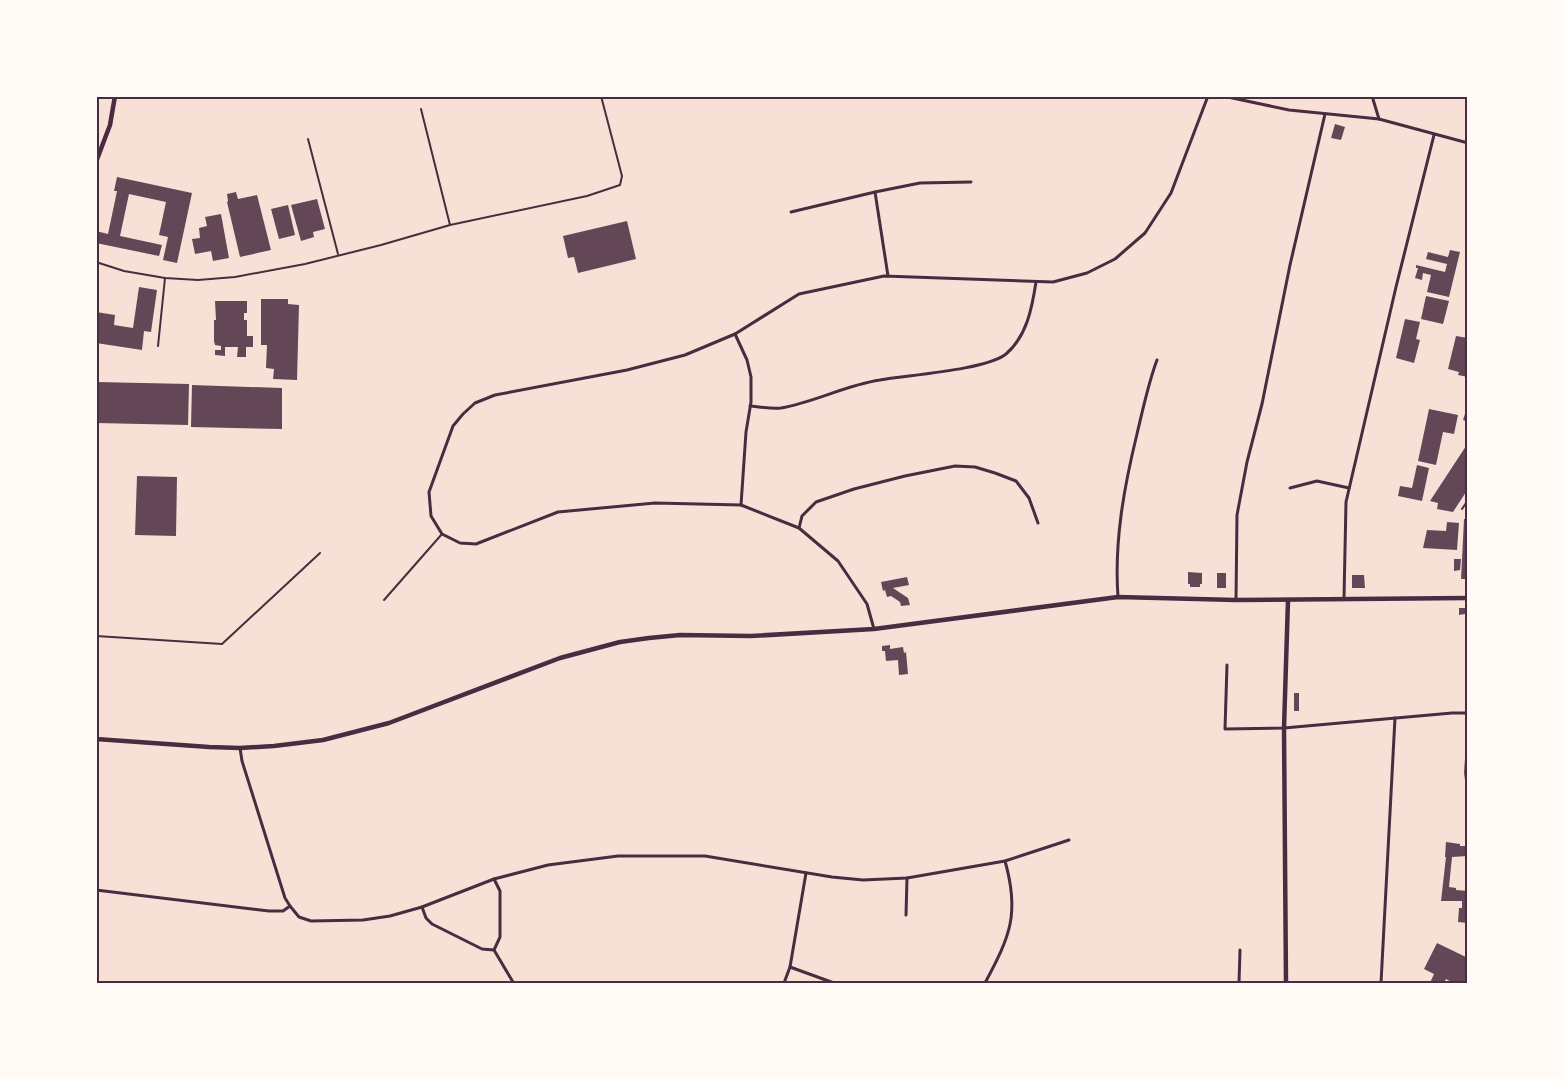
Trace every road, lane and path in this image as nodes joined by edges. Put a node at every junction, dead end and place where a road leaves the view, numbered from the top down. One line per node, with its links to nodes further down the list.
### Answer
1 (115, 96): 12 (street)
2 (601, 96): 16 (lane)
3 (1208, 96): 21 (street)
4 (1224, 96): 7 (street)
5 (1372, 96): 8 (street)
6 (420, 109): 16 (lane)
7 (1325, 114): 8 (street); 39 (street)
8 (1379, 119): 9 (street)
9 (1434, 135): 11 (street); 27 (street)
10 (308, 139): 17 (lane)
11 (1468, 143)
12 (96, 162)
13 (971, 182): 14 (street)
14 (875, 192): 15 (street); 19 (street)
15 (791, 212)
16 (450, 224): 17 (lane)
17 (338, 254): 20 (lane)
18 (96, 262): 20 (lane)
19 (888, 276): 21 (street); 22 (street)
20 (165, 278): 23 (lane)
21 (1036, 282): 25 (street)
22 (735, 334): 25 (street); 33 (street)
23 (158, 346)
24 (1156, 360): 35 (street)
25 (750, 406): 29 (street)
26 (1290, 488): 27 (street)
27 (1349, 488): 36 (street)
28 (1468, 500): 30 (lane)
29 (741, 505): 32 (street); 33 (street)
30 (1462, 509)
31 (1038, 523): 32 (street)
32 (799, 528): 41 (street)
33 (442, 534): 38 (lane)
34 (320, 553): 42 (lane)
35 (1118, 597): 39 (street); 41 (street)
36 (1344, 598): 37 (street); 40 (street)
37 (1468, 598)
38 (384, 600)
39 (1236, 600): 40 (street)
40 (1288, 600): 46 (street)
41 (874, 629): 48 (street)
42 (96, 636)
43 (1228, 665): 46 (street)
44 (1468, 713): 45 (street)
45 (1395, 718): 46 (street); 67 (street)
46 (1284, 728): 66 (street)
47 (96, 739): 48 (street)
48 (240, 748): 55 (street)
49 (1069, 840): 50 (street)
50 (1006, 861): 53 (street); 64 (street)
51 (806, 873): 52 (street); 53 (street); 60 (street)
52 (494, 878): 56 (street); 58 (street)
53 (907, 878): 57 (street)
54 (96, 890): 55 (street)
55 (290, 906): 56 (street)
56 (422, 907): 58 (street)
57 (906, 915)
58 (494, 950): 61 (street)
59 (1240, 950): 65 (street)
60 (790, 967): 62 (street); 63 (street)
61 (513, 982)
62 (784, 983)
63 (834, 983)
64 (985, 983)
65 (1240, 983)
66 (1286, 983)
67 (1381, 983)

